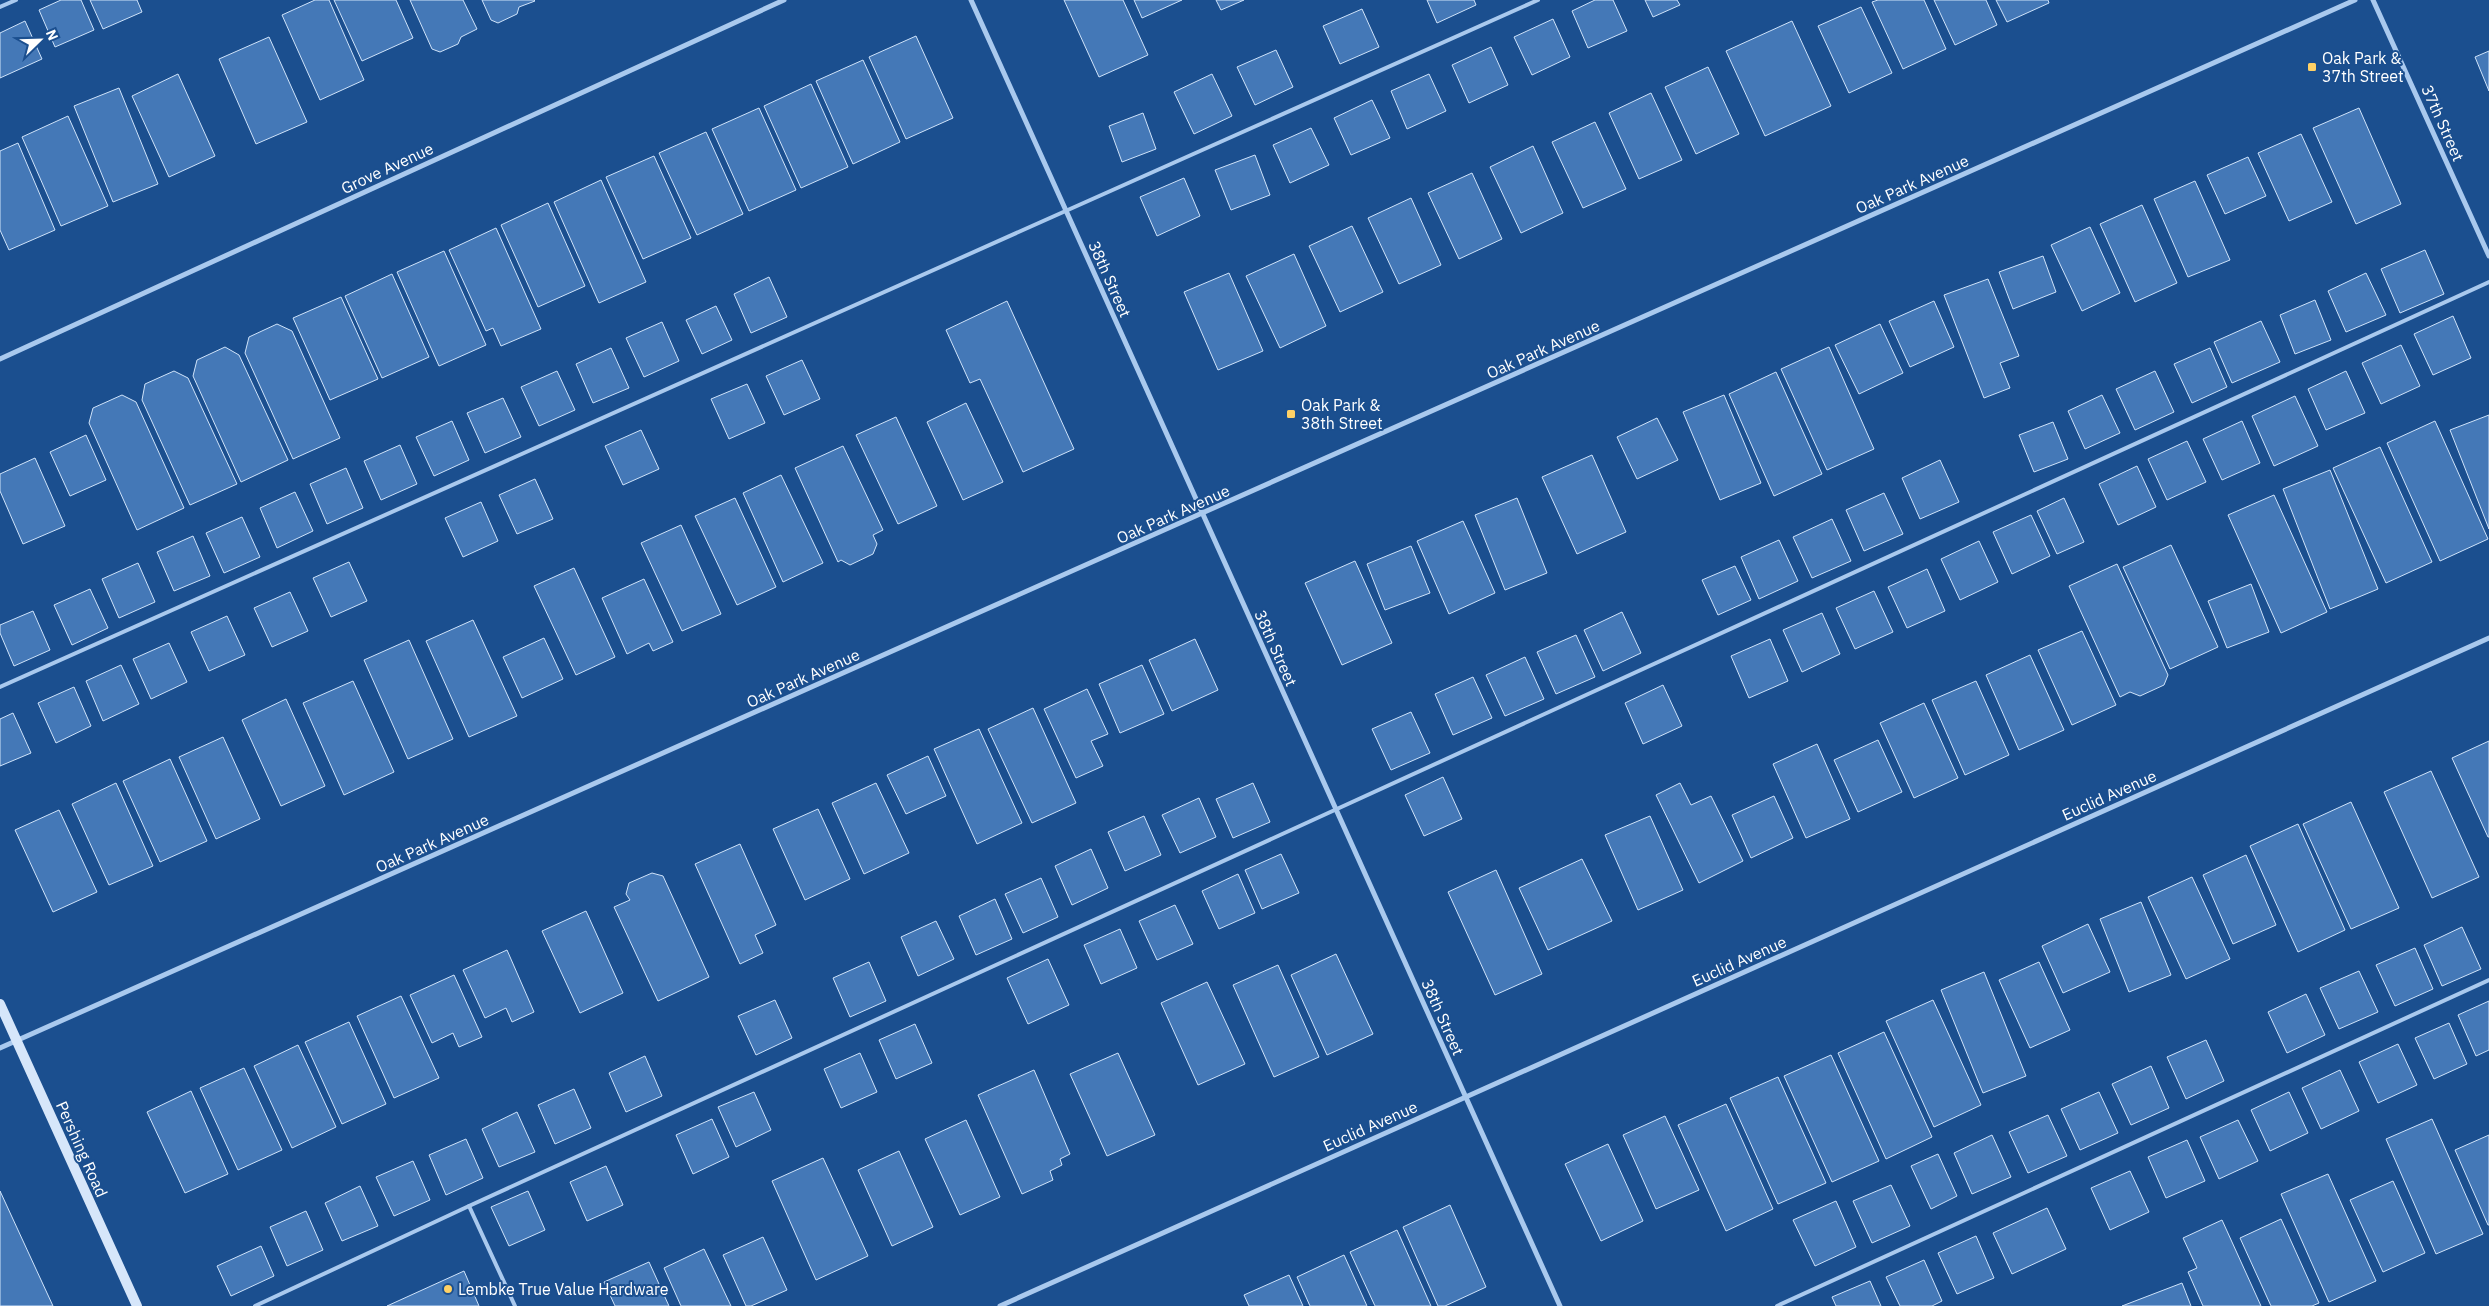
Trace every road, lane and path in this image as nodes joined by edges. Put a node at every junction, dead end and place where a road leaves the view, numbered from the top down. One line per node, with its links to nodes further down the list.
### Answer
1 (16, 0): 7 (lane)
2 (784, 0): 11 (street, Grove Avenue)
3 (971, 0): 8 (street, 38th Street)
4 (1538, 0): 8 (lane)
5 (2355, 0): 12 (street, Oak Park Avenue)
6 (2373, 0): 9 (street, 37th Street)
7 (0, 8)
8 (1066, 211): 12 (street, 38th Street); 14 (lane)
9 (2489, 256)
10 (2489, 282): 15 (lane)
11 (0, 360)
12 (1202, 514): 15 (street, 38th Street); 18 (street, Oak Park Avenue)
13 (2489, 638): 20 (street, Euclid Avenue)
14 (0, 687)
15 (1336, 810): 20 (street, 38th Street); 21 (lane)
16 (2489, 980): 27 (lane)
17 (0, 1004): 18 (main road, Pershing Road)
18 (17, 1041): 19 (street, Oak Park Avenue); 22 (main road, Pershing Road)
19 (0, 1048)
20 (1465, 1097): 25 (street, Euclid Avenue); 26 (street, 38th Street)
21 (469, 1206): 23 (lane); 24 (lane)
22 (137, 1306)
23 (255, 1306)
24 (515, 1306)
25 (1000, 1306)
26 (1560, 1306)
27 (1777, 1306)

